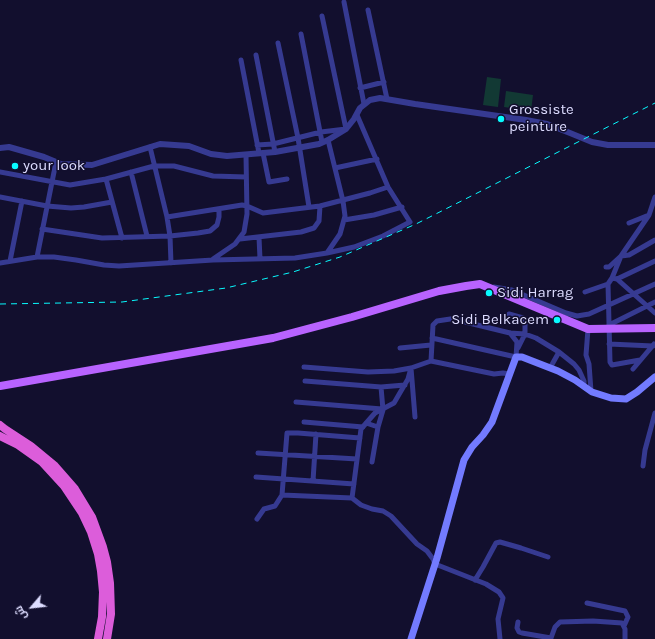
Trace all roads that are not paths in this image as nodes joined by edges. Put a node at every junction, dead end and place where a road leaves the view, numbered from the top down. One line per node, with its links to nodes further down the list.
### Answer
1 (344, 2): 9 (street)
2 (368, 10): 8 (street)
3 (322, 16): 13 (street)
4 (301, 34): 14 (street)
5 (278, 44): 15 (street)
6 (256, 55): 18 (street)
7 (241, 60): 20 (street)
8 (384, 82): 9 (street); 10 (street)
9 (360, 88): 11 (street)
10 (387, 99): 11 (street); 21 (street)
11 (364, 104): 12 (street)
12 (357, 115): 13 (street); 28 (street)
13 (346, 130): 14 (street); 17 (street)
14 (321, 132): 15 (street); 17 (street)
15 (298, 138): 18 (street); 23 (street)
16 (655, 140): 21 (street)
17 (325, 141): 23 (street); 31 (street)
18 (273, 144): 20 (street); 25 (street)
19 (655, 145): 21 (street)
20 (257, 146): 26 (street)
21 (637, 146)
22 (150, 147): 27 (street); 29 (street); 30 (street)
23 (299, 147): 25 (street); 47 (street)
24 (0, 148): 29 (street)
25 (275, 152): 26 (street)
26 (261, 153): 27 (street); 36 (street)
27 (246, 155): 34 (street)
28 (377, 159): 31 (street); 38 (street)
29 (56, 162): 37 (street)
30 (154, 166): 33 (street); 34 (street); 51 (street)
31 (335, 168): 42 (street)
32 (0, 172): 37 (street)
33 (130, 172): 35 (street); 55 (street)
34 (246, 177): 45 (street)
35 (106, 179): 37 (street); 43 (street)
36 (286, 179)
37 (53, 182): 44 (street)
38 (388, 187): 42 (street); 48 (street)
39 (0, 197): 41 (street)
40 (655, 197): 50 (street)
41 (22, 201): 44 (street); 66 (street)
42 (343, 201): 46 (street); 52 (street)
43 (112, 202): 44 (street); 58 (street)
44 (47, 206): 54 (street)
45 (247, 206): 47 (street); 49 (street); 59 (street)
46 (320, 206): 47 (street); 57 (street)
47 (309, 207)
48 (402, 207): 52 (street); 61 (street)
49 (219, 209): 51 (street); 56 (street)
50 (648, 215): 53 (street); 62 (street)
51 (167, 216): 56 (street)
52 (344, 220): 61 (street)
53 (629, 223)
54 (42, 229): 58 (street); 63 (street)
55 (147, 236): 56 (street); 58 (street)
56 (170, 236): 69 (street)
57 (259, 237): 59 (street); 64 (street)
58 (122, 238)
59 (240, 238): 65 (street)
60 (655, 240): 62 (street)
61 (327, 253): 64 (street)
62 (621, 256): 70 (street); 71 (street)
63 (37, 257): 66 (street); 69 (street)
64 (260, 259): 65 (street)
65 (213, 260): 69 (street)
66 (10, 261): 68 (street)
67 (655, 261): 71 (street)
68 (0, 263)
69 (171, 263)
70 (606, 267)
71 (614, 279): 73 (street); 76 (street)
72 (480, 284): 78 (street); 84 (main road); 103 (main road)
73 (608, 284): 75 (street); 78 (street)
74 (655, 284): 76 (street)
75 (585, 292)
76 (633, 294): 78 (street); 79 (street)
77 (655, 302): 79 (street)
78 (608, 306): 82 (street)
79 (648, 306): 80 (street); 82 (street)
80 (655, 313)
81 (509, 314): 86 (street)
82 (609, 327): 83 (main road); 84 (main road); 88 (street)
83 (655, 328)
84 (588, 329): 108 (street)
85 (510, 333): 86 (street); 87 (street); 93 (street)
86 (525, 334): 92 (street); 93 (street)
87 (432, 338): 90 (street); 93 (street)
88 (610, 344): 89 (street); 94 (street)
89 (654, 344): 94 (street)
90 (431, 345): 91 (street); 95 (street)
91 (400, 348)
92 (559, 352): 98 (street); 106 (street)
93 (517, 354): 98 (main road); 100 (main road)
94 (640, 360): 99 (street)
95 (431, 361): 97 (street); 100 (street)
96 (304, 367): 97 (street)
97 (411, 368): 104 (street); 113 (street)
98 (550, 368): 106 (main road)
99 (633, 368)
100 (510, 374): 135 (main road)
101 (655, 377): 108 (main road)
102 (305, 381): 107 (street)
103 (16, 383): 105 (main road); 109 (main road)
104 (405, 385): 107 (street); 111 (street)
105 (0, 386)
106 (584, 386): 108 (main road)
107 (381, 387): 111 (street)
108 (591, 391)
109 (0, 392)
110 (296, 402): 111 (street)
111 (383, 410): 116 (street); 117 (street)
112 (655, 412): 126 (street)
113 (415, 417)
114 (304, 422): 116 (street)
115 (0, 425): 141 (highway)
116 (364, 425): 117 (street); 120 (street)
117 (378, 428): 125 (street)
118 (316, 434): 120 (street); 122 (street); 123 (street)
119 (0, 436): 140 (highway)
120 (360, 438): 124 (street)
121 (258, 453): 122 (street)
122 (285, 454): 123 (street); 128 (street)
123 (315, 456): 124 (street); 129 (street)
124 (357, 459): 130 (street)
125 (372, 462)
126 (643, 466)
127 (256, 477): 128 (street)
128 (283, 479): 129 (street); 131 (street)
129 (313, 481): 130 (street)
130 (354, 484): 132 (street)
131 (282, 495): 132 (street); 133 (street)
132 (352, 498): 135 (street)
133 (257, 519)
134 (548, 557): 136 (street)
135 (435, 564): 136 (street); 142 (main road)
136 (475, 580): 143 (street)
137 (587, 603): 139 (street)
138 (518, 622): 144 (street)
139 (624, 626): 144 (street); 145 (street)
140 (98, 639)
141 (107, 639)
142 (411, 639)
143 (500, 639)
144 (551, 639)
145 (625, 639)

